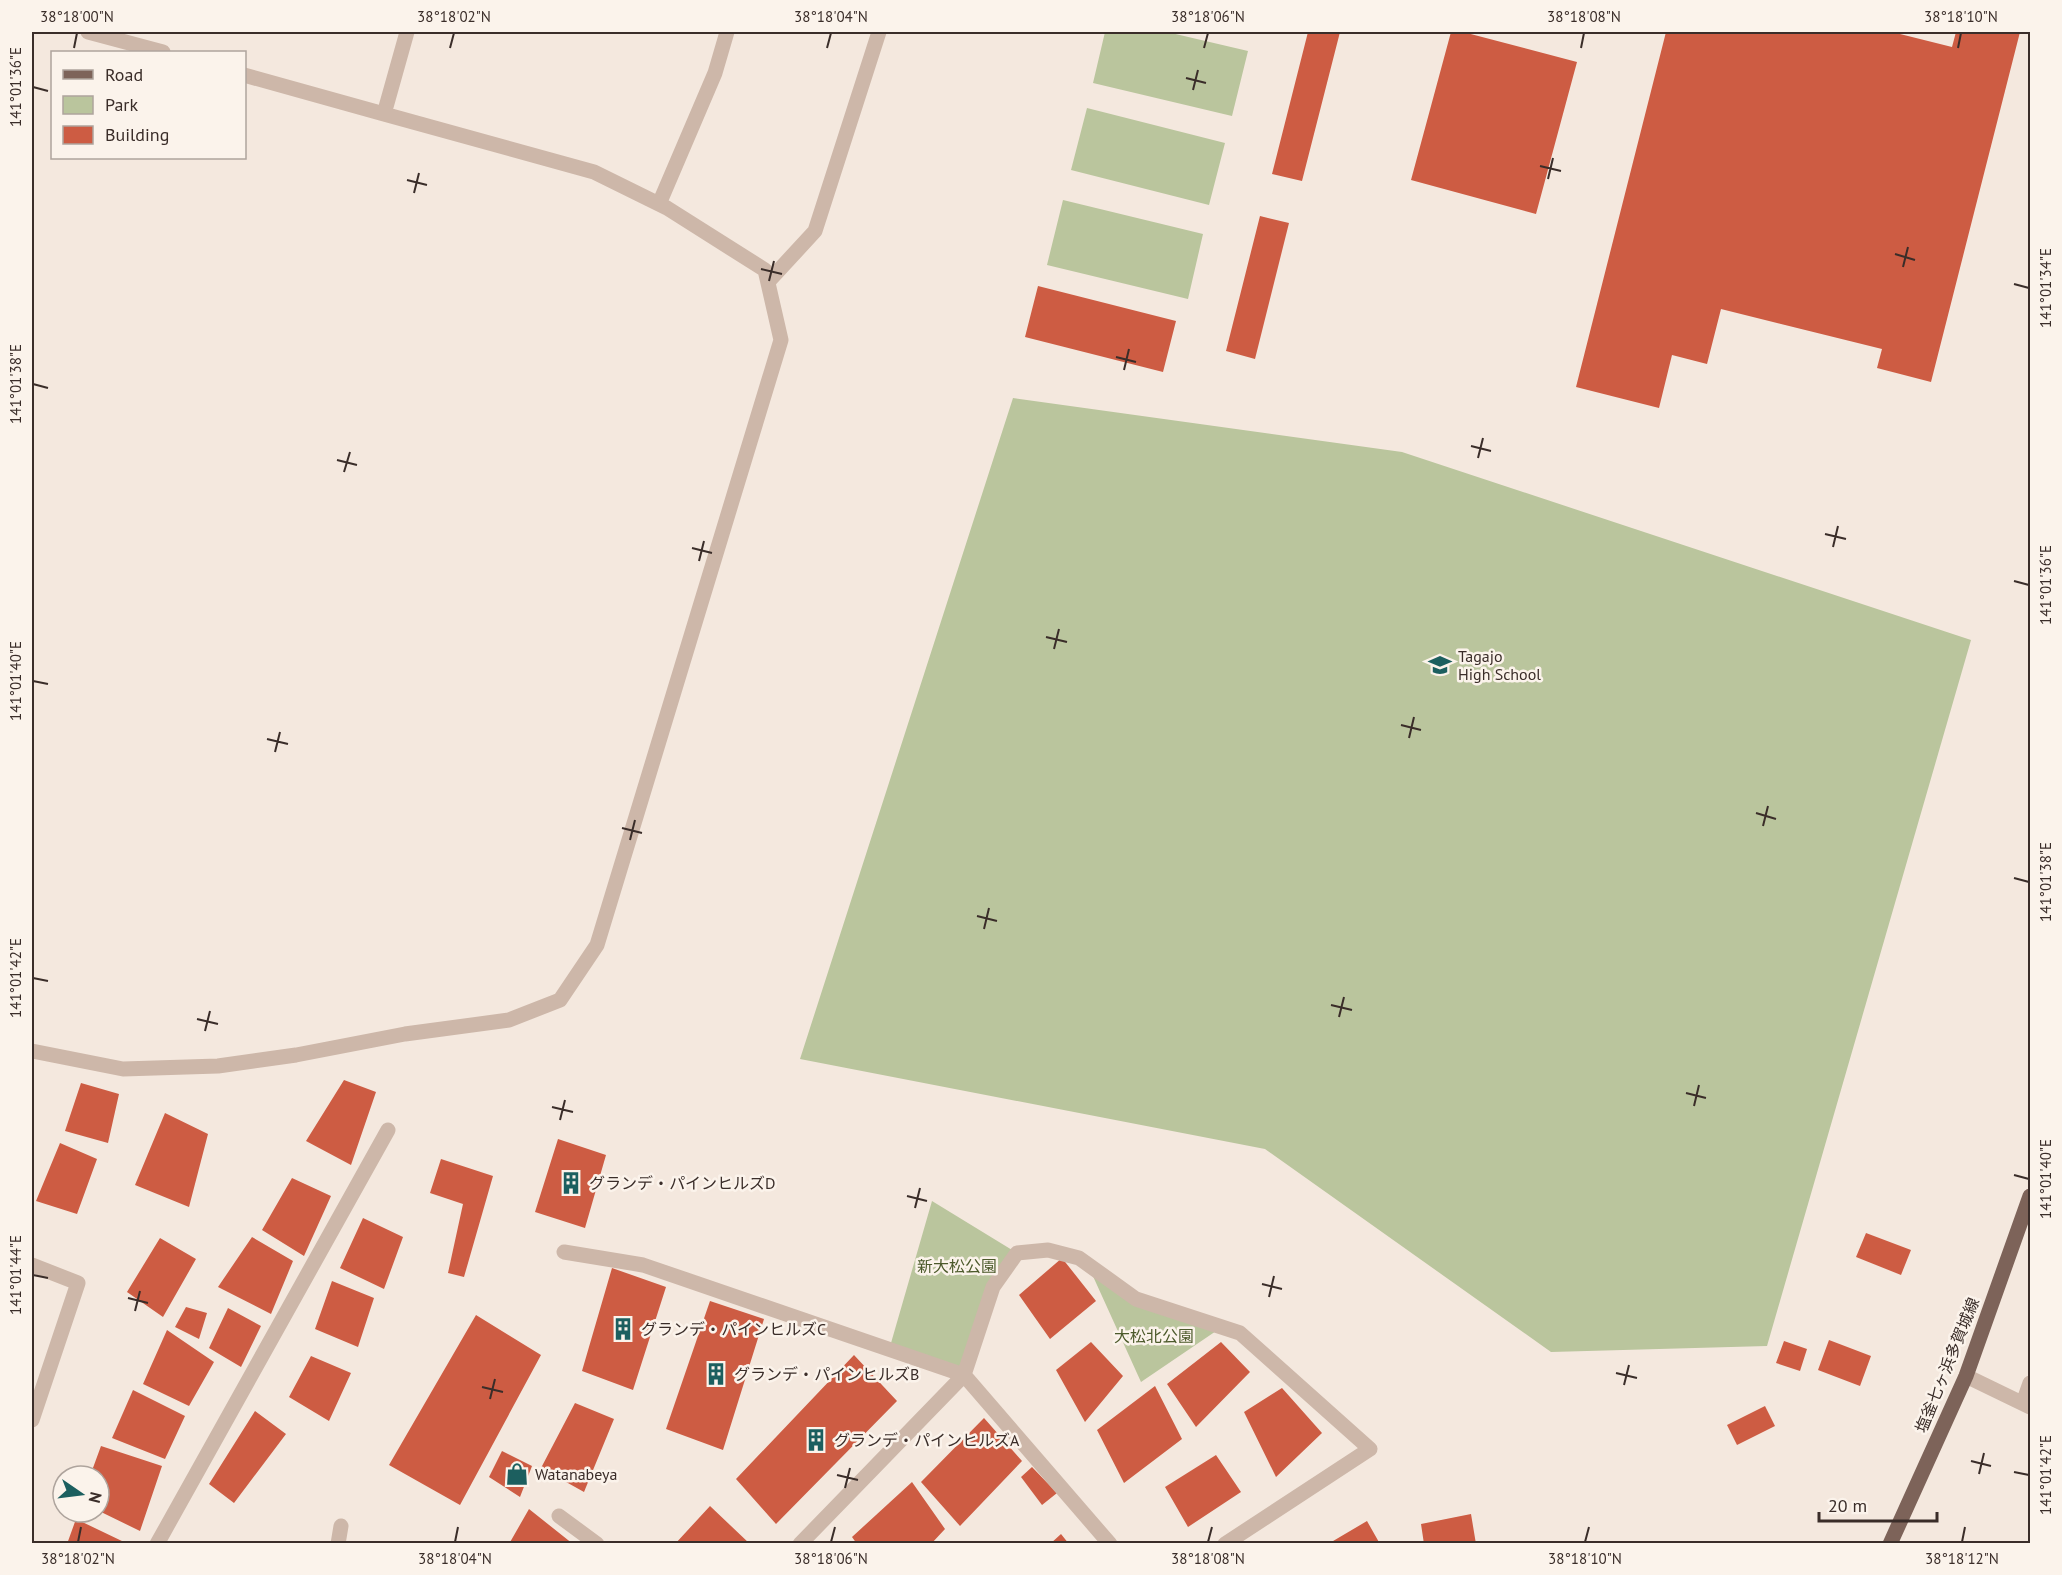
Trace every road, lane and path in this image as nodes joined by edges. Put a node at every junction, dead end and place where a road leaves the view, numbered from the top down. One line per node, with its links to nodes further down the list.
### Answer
1 (88, 32): 5 (street)
2 (407, 32): 7 (street)
3 (727, 32): 8 (street)
4 (879, 32): 9 (street)
5 (159, 51)
6 (246, 76): 7 (street)
7 (384, 114): 8 (street)
8 (658, 204): 9 (street)
9 (768, 282): 10 (street)
10 (32, 1051)
11 (388, 1130): 22 (street)
12 (2031, 1196): 16 (main road, 塩釜七ヶ浜多賀城線)
13 (564, 1252): 15 (street)
14 (32, 1265): 19 (street)
15 (964, 1375): 25 (street); 26 (street); 27 (street)
16 (1965, 1376): 18 (street); 28 (main road, 塩釜七ヶ浜多賀城線)
17 (2031, 1383): 18 (street)
18 (2027, 1405)
19 (32, 1420)
20 (559, 1516): 24 (street)
21 (341, 1526): 23 (street)
22 (157, 1544)
23 (338, 1544)
24 (597, 1544)
25 (800, 1544)
26 (1110, 1544)
27 (1225, 1544)
28 (1890, 1544)

